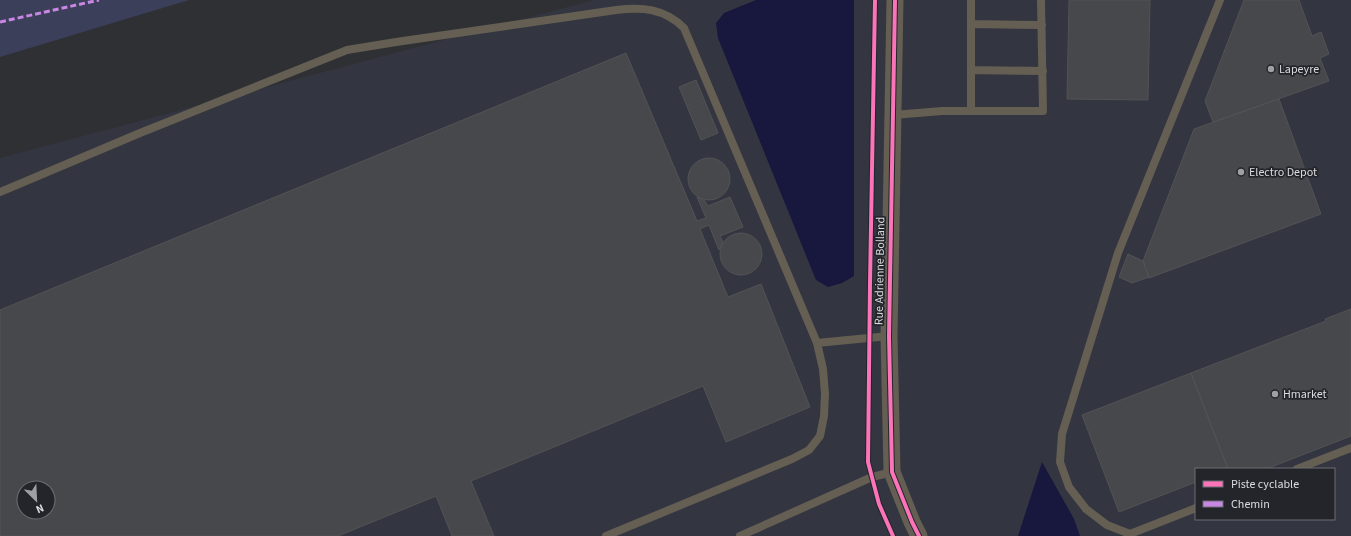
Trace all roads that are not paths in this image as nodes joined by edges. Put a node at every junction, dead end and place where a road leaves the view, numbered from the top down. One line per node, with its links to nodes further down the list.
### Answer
1 (895, 0): 10 (street, Rue Adrienne Bolland)
2 (971, 0): 5 (lane)
3 (1041, 0): 6 (lane)
4 (1220, 0): 17 (lane)
5 (971, 24): 6 (lane); 7 (lane)
6 (1042, 25): 8 (lane)
7 (971, 70): 8 (lane); 9 (lane)
8 (1042, 70): 9 (lane)
9 (972, 111): 10 (lane)
10 (893, 115): 12 (street, Rue Adrienne Bolland)
11 (0, 192): 13 (lane)
12 (888, 336): 13 (lane); 16 (street, Rue Adrienne Bolland)
13 (817, 343): 18 (lane)
14 (1351, 448): 15 (lane)
15 (1300, 468)
16 (892, 472): 19 (lane); 20 (street, Rue Adrienne Bolland)
17 (1195, 508)
18 (606, 536)
19 (740, 536)
20 (919, 536)

